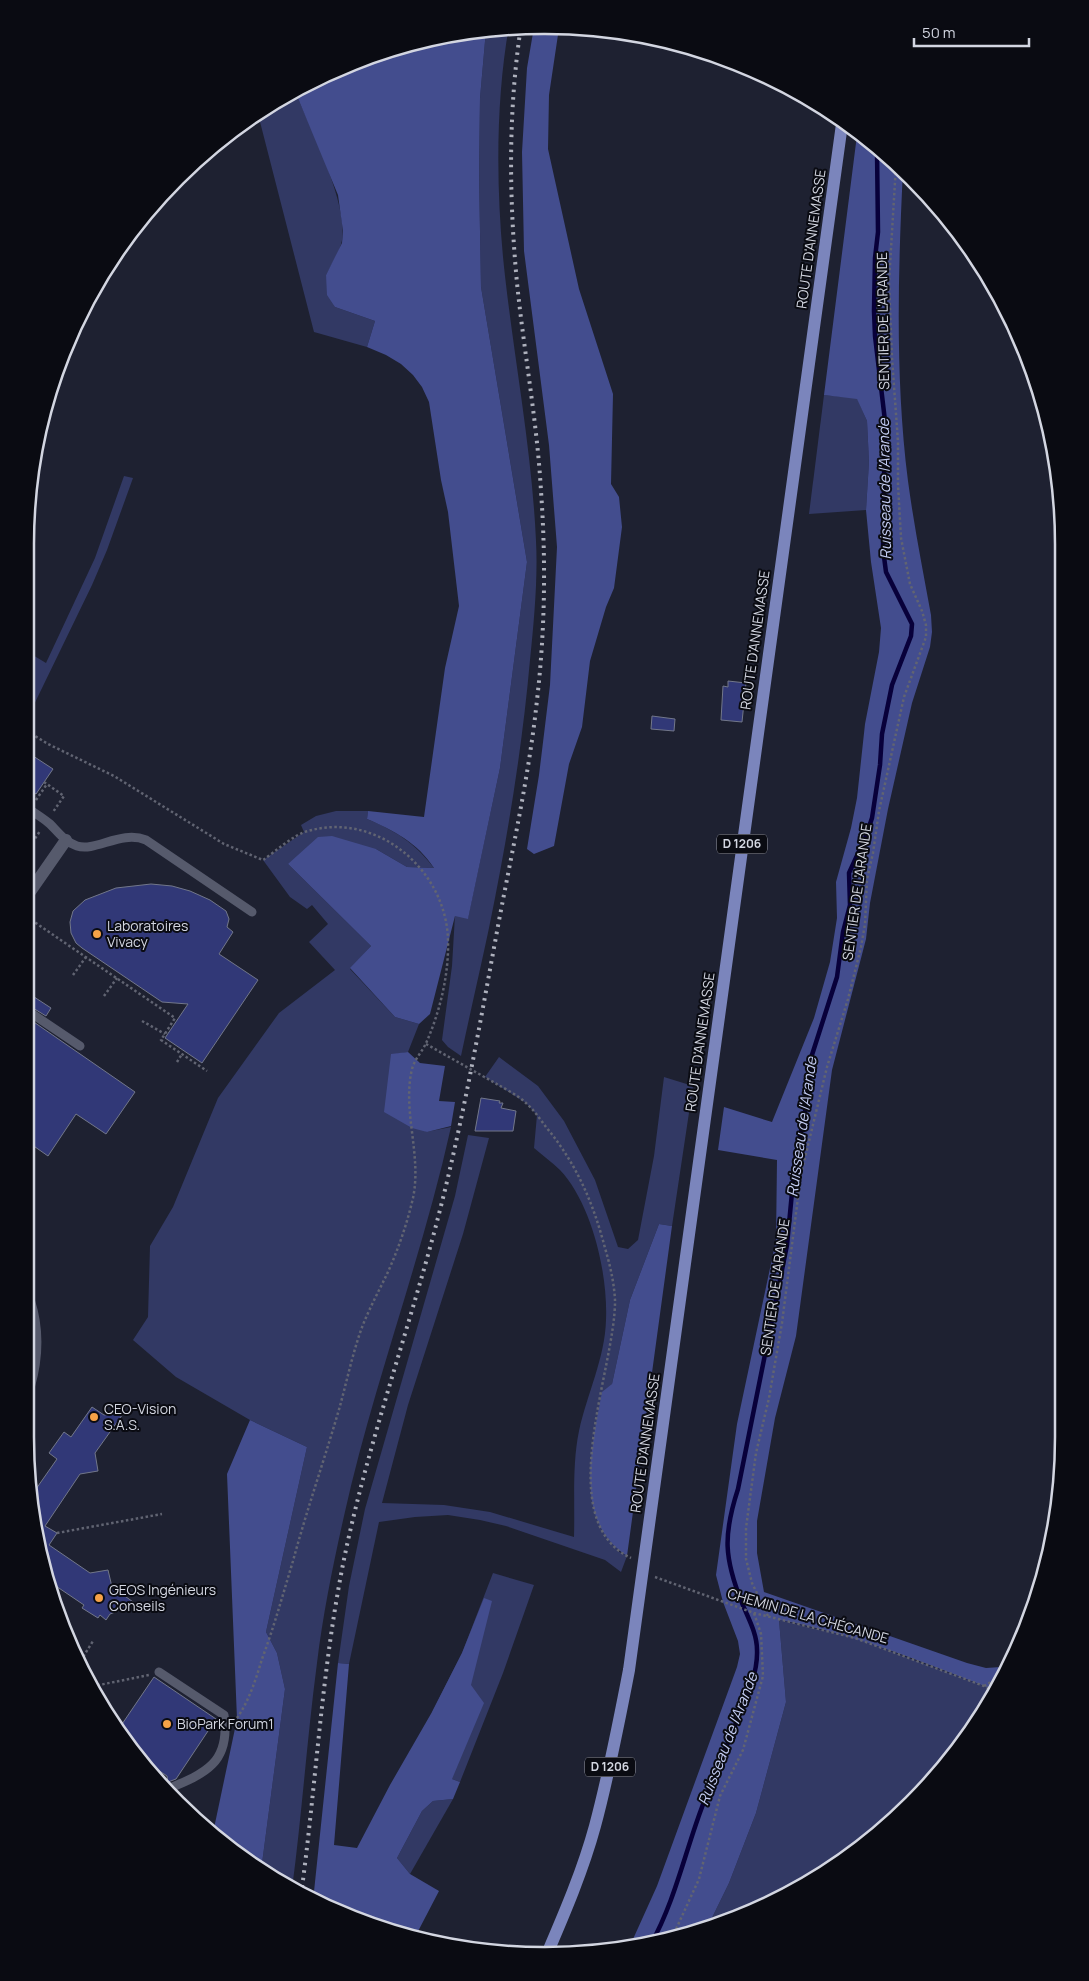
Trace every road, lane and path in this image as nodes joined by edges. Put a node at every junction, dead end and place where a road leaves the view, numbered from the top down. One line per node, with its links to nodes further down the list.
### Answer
1 (841, 129): 25 (main road, ROUTE D'ANNEMASSE / D 1206)
2 (896, 173): 27 (path, SENTIER DE L'ARANDE)
3 (34, 735): 16 (path)
4 (34, 813): 5 (lane)
5 (66, 840): 6 (street); 7 (lane)
6 (34, 886)
7 (252, 912)
8 (34, 921): 9 (path)
9 (86, 957): 10 (path); 11 (path)
10 (73, 975)
11 (117, 978): 12 (path); 15 (path)
12 (104, 996)
13 (34, 1015): 17 (lane)
14 (142, 1022): 15 (path)
15 (164, 1034): 18 (path)
16 (426, 1044): 25 (path, CHEMIN DE LA CHÉCANDE); 36 (path)
17 (80, 1046)
18 (182, 1054): 19 (path); 20 (path)
19 (177, 1062)
20 (207, 1071)
21 (34, 1333): 22 (street)
22 (34, 1364)
23 (162, 1514): 24 (path)
24 (57, 1534)
25 (643, 1568): 26 (path, CHEMIN DE LA CHÉCANDE); 39 (main road, ROUTE D'ANNEMASSE / D 1206)
26 (754, 1613): 27 (path, CHEMIN DE LA CHÉCANDE); 38 (path)
27 (768, 1616): 34 (path, CHEMIN DE LA CHÉCANDE)
28 (93, 1641): 29 (path)
29 (83, 1656)
30 (159, 1672): 36 (lane)
31 (135, 1678): 33 (path)
32 (993, 1681): 34 (path)
33 (98, 1685)
34 (984, 1686): 35 (path, CHEMIN DE LA CHÉCANDE)
35 (989, 1688)
36 (226, 1731): 37 (lane)
37 (173, 1787)
38 (676, 1930)
39 (550, 1947)

